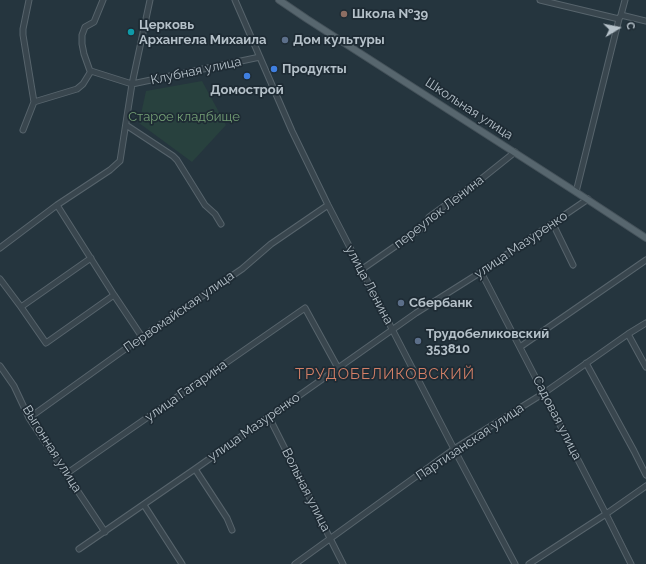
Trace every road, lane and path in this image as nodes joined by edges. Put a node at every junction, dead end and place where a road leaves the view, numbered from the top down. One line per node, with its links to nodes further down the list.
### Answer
1 (29, 0): 13 (street)
2 (103, 0): 11 (street)
3 (150, 0): 12 (street)
4 (235, 0): 10 (street, улица Ленина)
5 (279, 0): 16 (main road, Школьная улица)
6 (540, 0): 8 (street)
7 (625, 0): 8 (street)
8 (620, 17): 9 (street); 17 (street)
9 (646, 21)
10 (260, 57): 12 (street, Клубная улица); 20 (street, улица Ленина)
11 (91, 72): 12 (street); 13 (street)
12 (132, 84): 14 (street)
13 (34, 102): 15 (street)
14 (126, 125): 19 (street); 21 (street)
15 (23, 130)
16 (515, 152): 17 (main road, Школьная улица); 28 (street, переулок Ленина)
17 (576, 192): 18 (main road, Школьная улица)
18 (588, 199): 22 (street, улица Мазуренко); 23 (main road, Школьная улица)
19 (57, 205): 24 (street); 25 (street)
20 (328, 206): 28 (street, улица Ленина); 36 (street, Первомайская улица)
21 (221, 224)
22 (553, 224): 27 (street); 29 (street, улица Мазуренко)
23 (646, 238)
24 (0, 248)
25 (91, 258): 31 (street); 32 (street)
26 (646, 260): 37 (street)
27 (573, 265)
28 (361, 270): 34 (street, улица Ленина)
29 (482, 272): 34 (street, улица Мазуренко); 37 (street, Садовая улица)
30 (0, 279): 32 (street)
31 (114, 295): 32 (street); 36 (street)
32 (21, 307)
33 (646, 323): 35 (street, Партизанская улица)
34 (393, 329): 41 (street, улица Мазуренко); 45 (street, улица Ленина)
35 (628, 334): 38 (street, Партизанская улица); 40 (street)
36 (142, 337): 44 (street, Первомайская улица)
37 (520, 347): 42 (street, Садовая улица)
38 (586, 363): 42 (street, Партизанская улица); 48 (street)
39 (0, 366): 44 (street, Выгонная улица)
40 (646, 367)
41 (338, 368): 43 (street, улица Мазуренко); 47 (street, улица Гагарина)
42 (544, 393): 45 (street, Партизанская улица); 51 (street, Садовая улица)
43 (269, 417): 46 (street, улица Мазуренко); 54 (street, Вольная улица)
44 (29, 418): 47 (street, Выгонная улица)
45 (454, 450): 54 (street, Партизанская улица); 59 (street, улица Ленина)
46 (195, 469): 50 (street, улица Мазуренко); 52 (street)
47 (66, 474): 53 (street, Выгонная улица)
48 (646, 475)
49 (646, 486): 51 (street)
50 (144, 505): 53 (street, улица Мазуренко); 56 (street)
51 (606, 514): 60 (street); 61 (street, Садовая улица)
52 (232, 530)
53 (105, 532): 55 (street, улица Мазуренко)
54 (330, 539): 57 (street, Партизанская улица); 58 (street, Вольная улица)
55 (79, 549)
56 (182, 564)
57 (295, 564)
58 (343, 564)
59 (515, 564)
60 (529, 564)
61 (631, 564)

